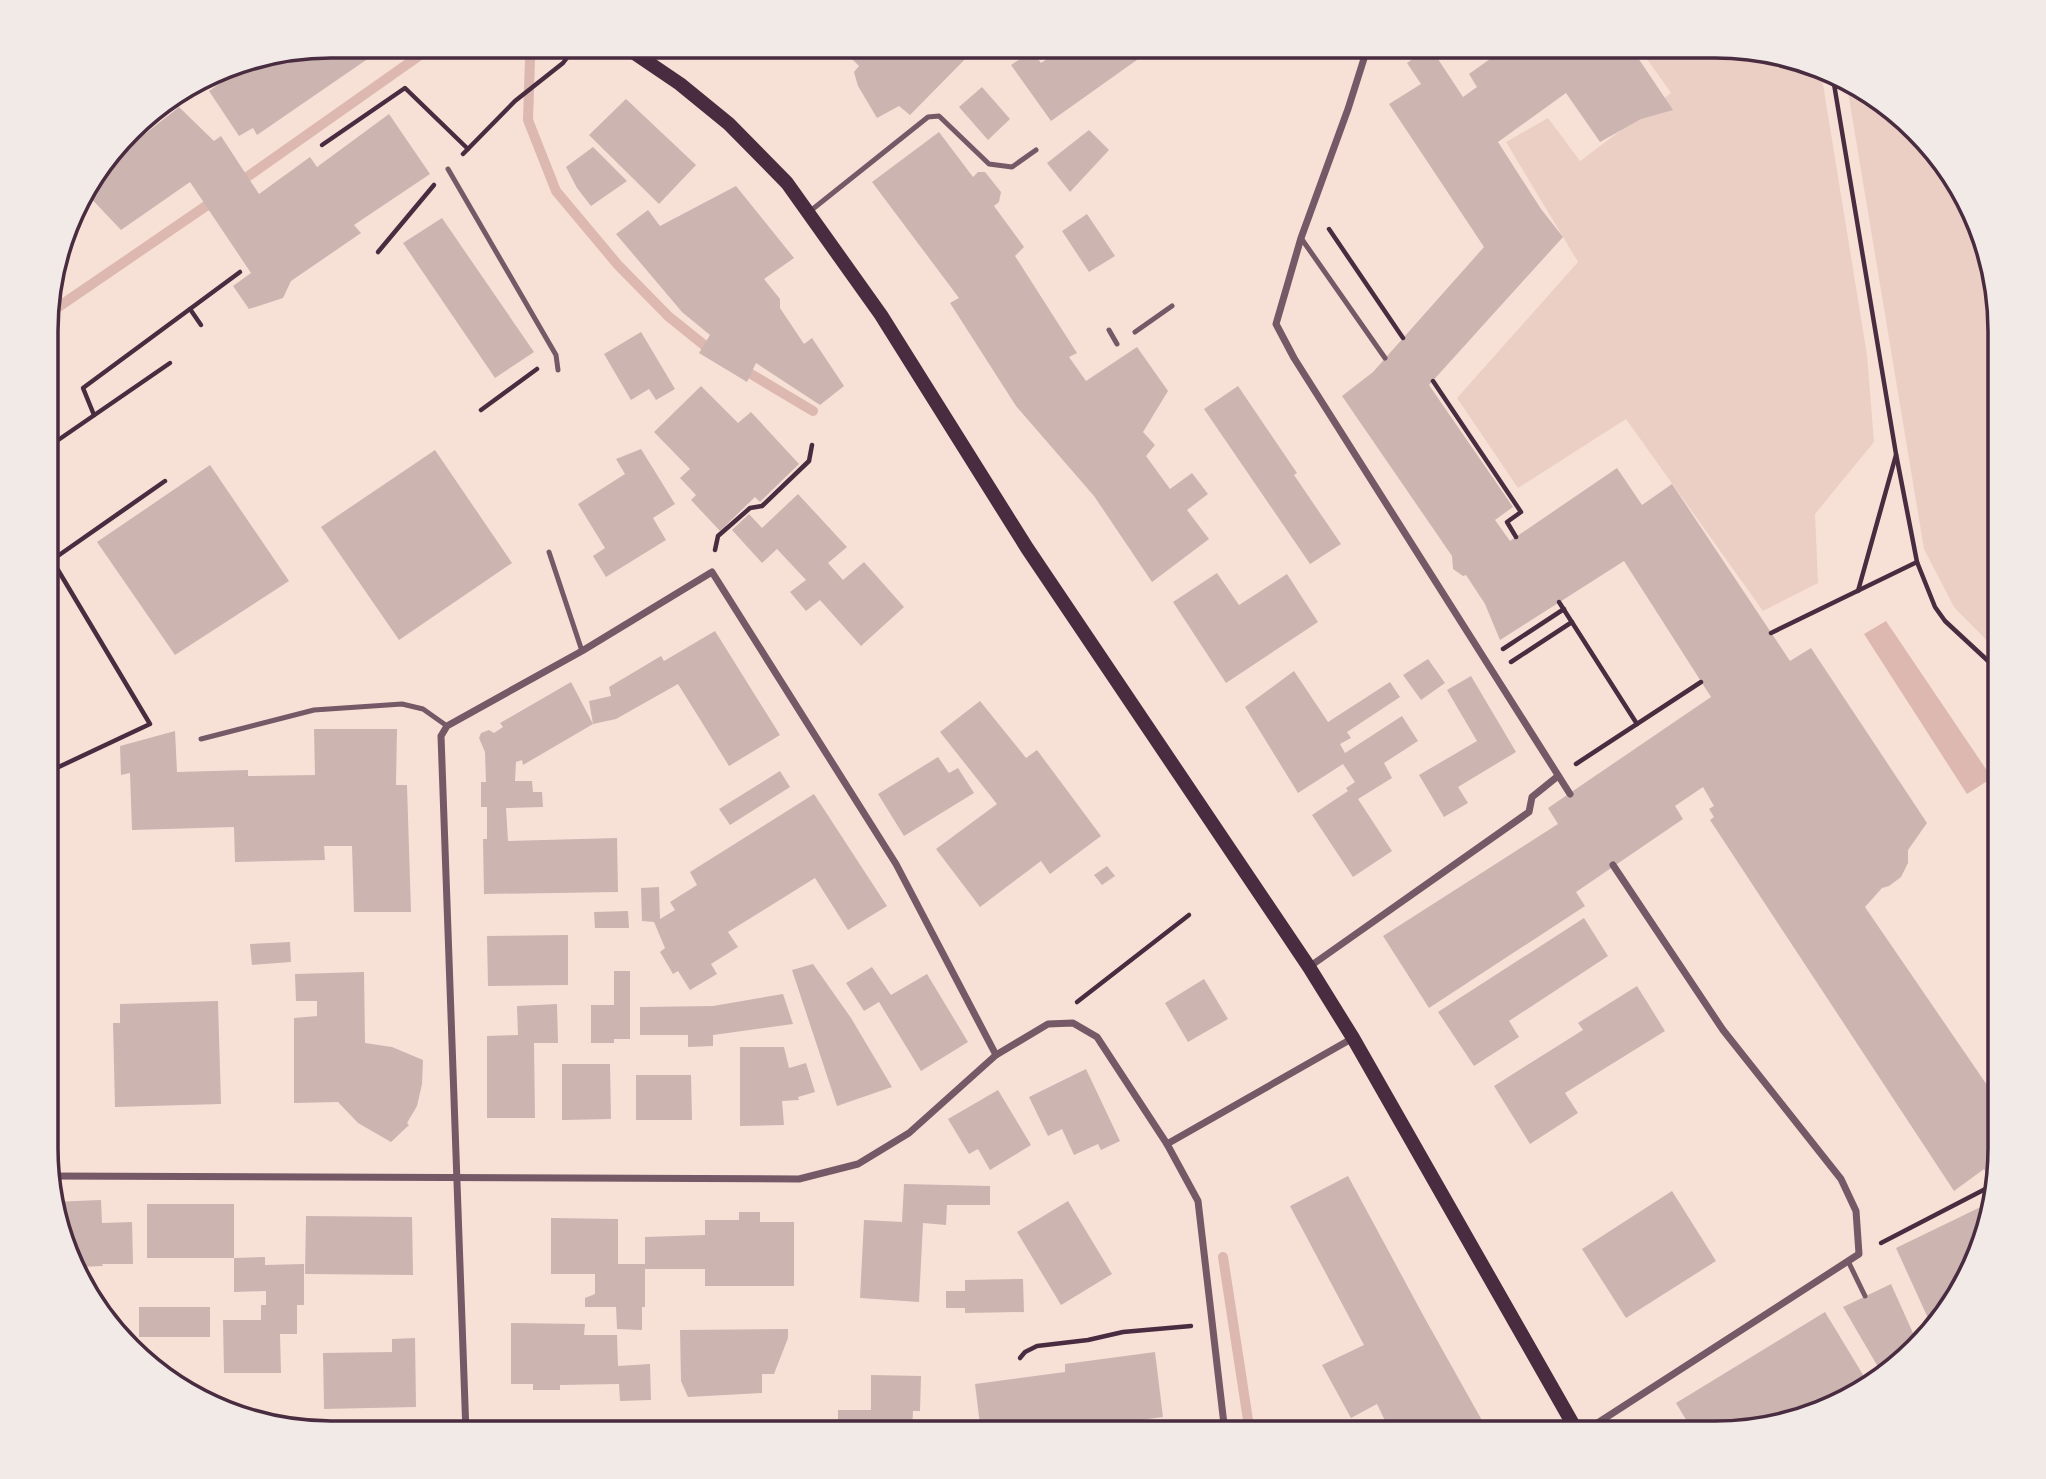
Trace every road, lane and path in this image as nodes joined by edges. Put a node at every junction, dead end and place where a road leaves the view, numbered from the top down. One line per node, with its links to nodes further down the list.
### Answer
1 (567, 58): 5 (path)
2 (642, 58): 11 (main road)
3 (1364, 58): 10 (street)
4 (1834, 85): 30 (path)
5 (515, 101)
6 (322, 145): 7 (path)
7 (468, 149)
8 (1036, 150): 11 (lane)
9 (447, 169): 21 (lane)
10 (1313, 205): 12 (street); 19 (path)
11 (808, 212): 56 (main road)
12 (1301, 238): 22 (lane); 52 (street)
13 (240, 272): 15 (path)
14 (1172, 306): 18 (lane)
15 (190, 309): 16 (path); 27 (path)
16 (201, 325)
17 (1109, 330): 20 (lane)
18 (1135, 332)
19 (1403, 338)
20 (1117, 344)
21 (556, 355): 24 (lane); 26 (path)
22 (1385, 358)
23 (170, 363): 27 (path)
24 (558, 370)
25 (1433, 381): 32 (path)
26 (481, 410)
27 (94, 415): 28 (path)
28 (58, 440)
29 (812, 446): 37 (path)
30 (1896, 454): 35 (path); 38 (path)
31 (165, 481): 34 (path)
32 (1516, 537)
33 (549, 552): 43 (lane)
34 (58, 556)
35 (1917, 562): 38 (path); 46 (path)
36 (58, 570): 51 (path)
37 (712, 572): 43 (street); 59 (street)
38 (1858, 591): 42 (path)
39 (1559, 602): 40 (path)
40 (1563, 608): 41 (path); 44 (path)
41 (1572, 622): 45 (path); 48 (path)
42 (1771, 633)
43 (582, 651): 49 (street)
44 (1501, 651)
45 (1525, 653)
46 (1988, 661)
47 (1700, 681): 48 (path)
48 (1637, 724): 52 (path)
49 (447, 726): 50 (lane); 62 (street)
50 (201, 739)
51 (58, 767)
52 (1558, 776): 53 (street); 56 (street)
53 (1570, 794)
54 (1613, 865): 64 (street)
55 (1189, 915): 57 (path)
56 (1309, 967): 58 (main road)
57 (1073, 1023): 59 (street); 60 (street)
58 (1353, 1038): 60 (street); 71 (main road)
59 (996, 1055): 62 (street)
60 (1167, 1144): 67 (street)
61 (59, 1177): 62 (street)
62 (456, 1179): 69 (street)
63 (1985, 1189): 64 (path)
64 (1859, 1254): 65 (street)
65 (1849, 1261): 66 (lane); 72 (street)
66 (1865, 1296)
67 (1212, 1324): 68 (path); 70 (street)
68 (1020, 1358)
69 (466, 1421)
70 (1224, 1421)
71 (1573, 1421)
72 (1599, 1421)

